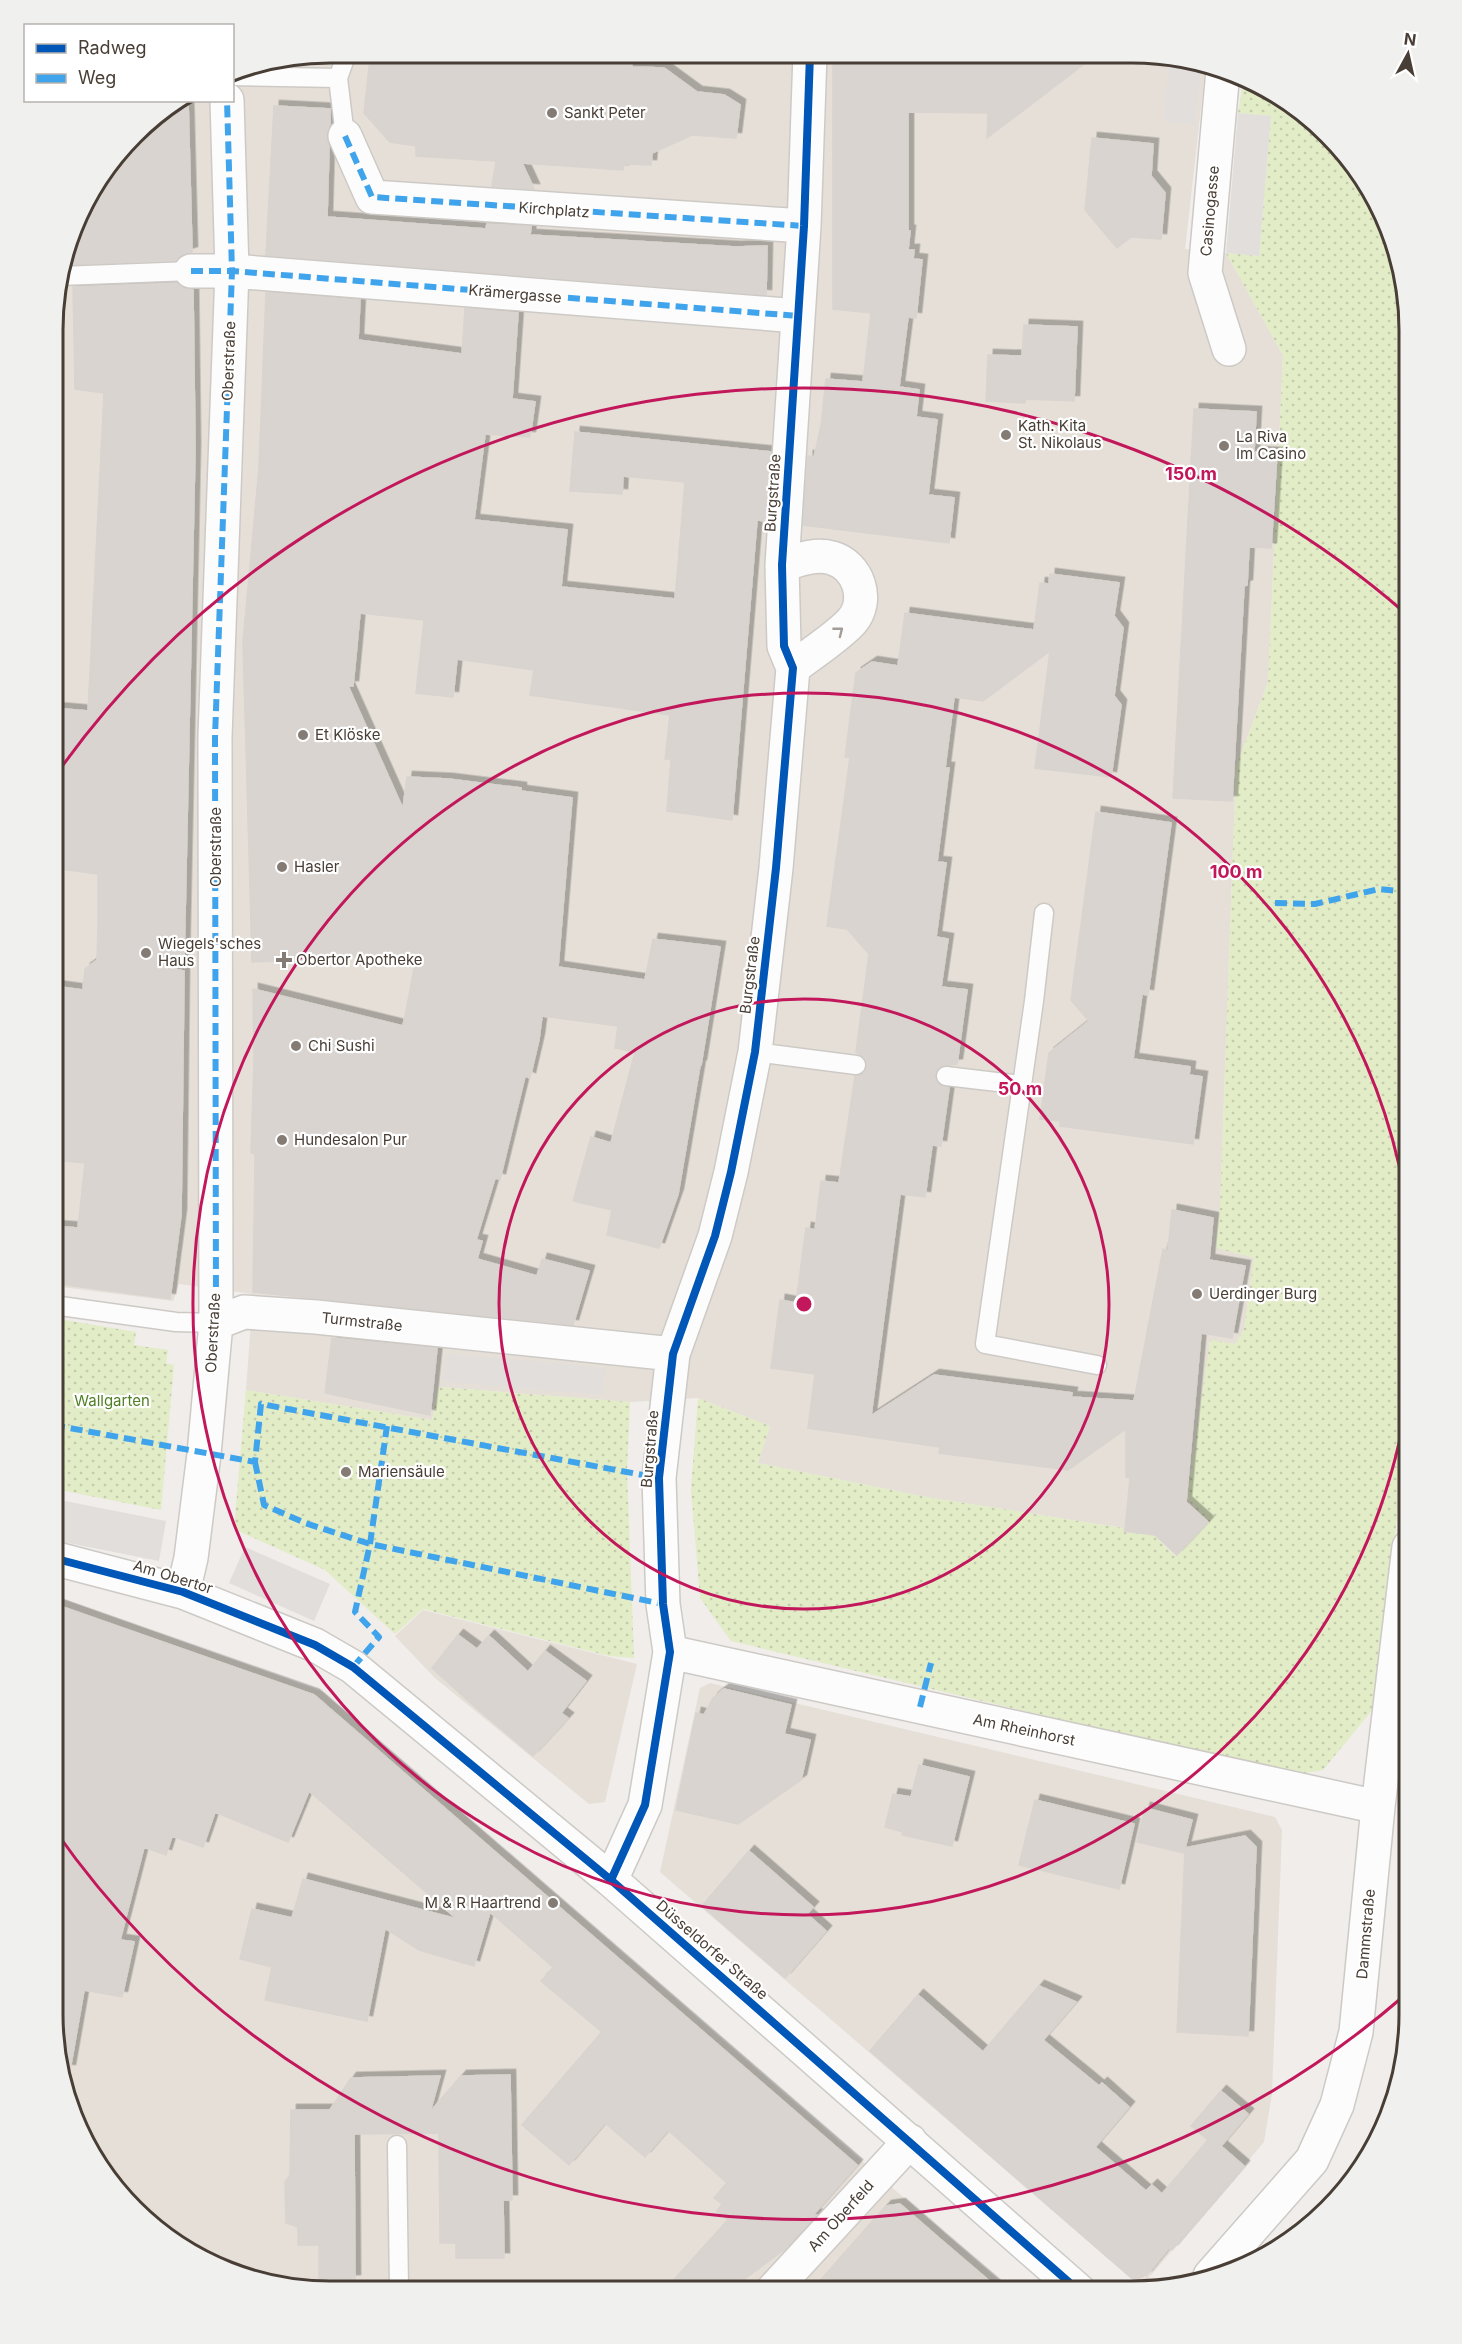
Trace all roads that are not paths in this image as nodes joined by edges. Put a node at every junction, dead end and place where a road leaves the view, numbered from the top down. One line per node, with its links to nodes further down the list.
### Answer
1 (343, 63): 4 (lane)
2 (810, 63): 8 (street, Burgstraße)
3 (246, 76): 4 (lane)
4 (338, 78): 7 (lane)
5 (1222, 79): 13 (street, Casinogasse)
6 (227, 102): 10 (street, Oberstraße)
7 (345, 136): 8 (street, Kirchplatz)
8 (804, 226): 12 (street, Burgstraße)
9 (191, 271): 10 (street, Krämergasse); 11 (lane)
10 (232, 271): 12 (street, Krämergasse); 22 (street, Oberstraße)
11 (69, 276)
12 (798, 316): 14 (street, Burgstraße)
13 (1229, 349)
14 (782, 565): 15 (street, Burgstraße); 15 (street, one-way to 14)
15 (793, 668): 17 (street, Burgstraße)
16 (1044, 913): 20 (lane)
17 (755, 1052): 18 (lane); 23 (street, Burgstraße)
18 (856, 1065)
19 (946, 1076): 20 (lane)
20 (1022, 1085): 24 (lane)
21 (63, 1306): 22 (lane, Turmstraße)
22 (216, 1323): 23 (street, Turmstraße); 26 (street, Oberstraße)
23 (673, 1354): 29 (street, Burgstraße)
24 (1097, 1365)
25 (63, 1561): 26 (street, Am Obertor)
26 (183, 1592): 28 (street, Am Obertor)
27 (1399, 1632): 30 (street, Dammstraße)
28 (315, 1645): 31 (street, Düsseldorfer Straße)
29 (670, 1652): 30 (street, Am Rheinhorst); 31 (street, Burgstraße)
30 (1378, 1808): 34 (street, Dammstraße)
31 (611, 1880): 32 (street, Düsseldorfer Straße)
32 (910, 2141): 36 (street, Am Oberfeld); 37 (street, Düsseldorfer Straße)
33 (397, 2145): 35 (lane)
34 (1218, 2267)
35 (399, 2281)
36 (781, 2281)
37 (1068, 2281)

